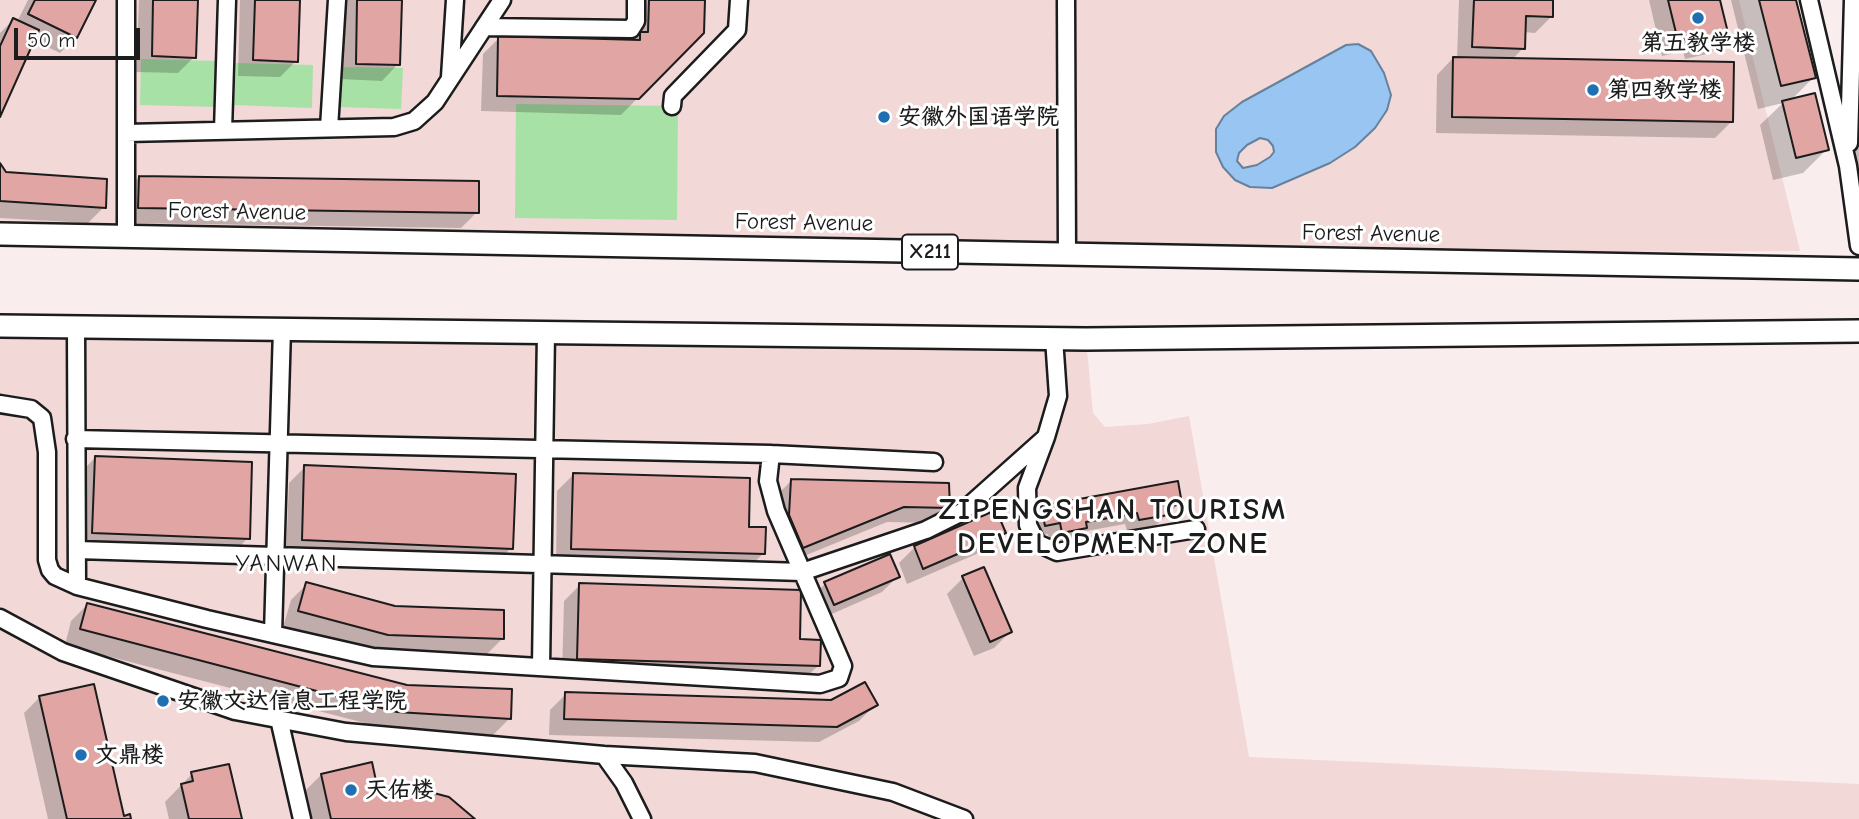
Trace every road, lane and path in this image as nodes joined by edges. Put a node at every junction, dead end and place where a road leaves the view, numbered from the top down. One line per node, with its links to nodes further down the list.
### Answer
1 (126, 0): 16 (street)
2 (227, 0): 15 (street)
3 (337, 0): 14 (street)
4 (455, 0): 12 (street)
5 (502, 0): 11 (street)
6 (636, 0): 11 (street)
7 (739, 0): 13 (street)
8 (1066, 0): 21 (street)
9 (1809, 0): 17 (street)
10 (1853, 0): 17 (street)
11 (484, 27): 12 (street)
12 (450, 80): 14 (street)
13 (672, 106)
14 (329, 128): 15 (street)
15 (223, 131): 16 (street)
16 (126, 133): 19 (street)
17 (1854, 166): 20 (street)
18 (0, 234): 19 (main road, Forest Avenue / X211)
19 (126, 237): 21 (main road, Forest Avenue / X211)
20 (1859, 246)
21 (1067, 254): 22 (main road, Forest Avenue / X211)
22 (1859, 269)
23 (0, 326): 24 (main road)
24 (76, 327): 25 (main road); 31 (street)
25 (282, 329): 27 (main road); 32 (street)
26 (1859, 331): 28 (main road)
27 (546, 332): 28 (main road); 33 (street)
28 (1054, 338): 30 (street)
29 (0, 404): 41 (street)
30 (1046, 437): 36 (street); 40 (street)
31 (75, 439): 32 (street); 37 (street)
32 (279, 443): 33 (street); 38 (street)
33 (544, 449): 34 (street); 39 (street)
34 (771, 454): 35 (street); 40 (street)
35 (934, 462)
36 (1196, 529)
37 (77, 550): 38 (street); 41 (street)
38 (276, 556): 39 (street); 43 (street)
39 (541, 564): 40 (street); 44 (street)
40 (802, 572): 44 (street)
41 (77, 586): 43 (street)
42 (0, 618): 45 (street)
43 (273, 634): 44 (street)
44 (541, 667)
45 (279, 719): 46 (street); 47 (street)
46 (604, 755): 48 (street); 49 (street)
47 (302, 819)
48 (642, 819)
49 (964, 819)

